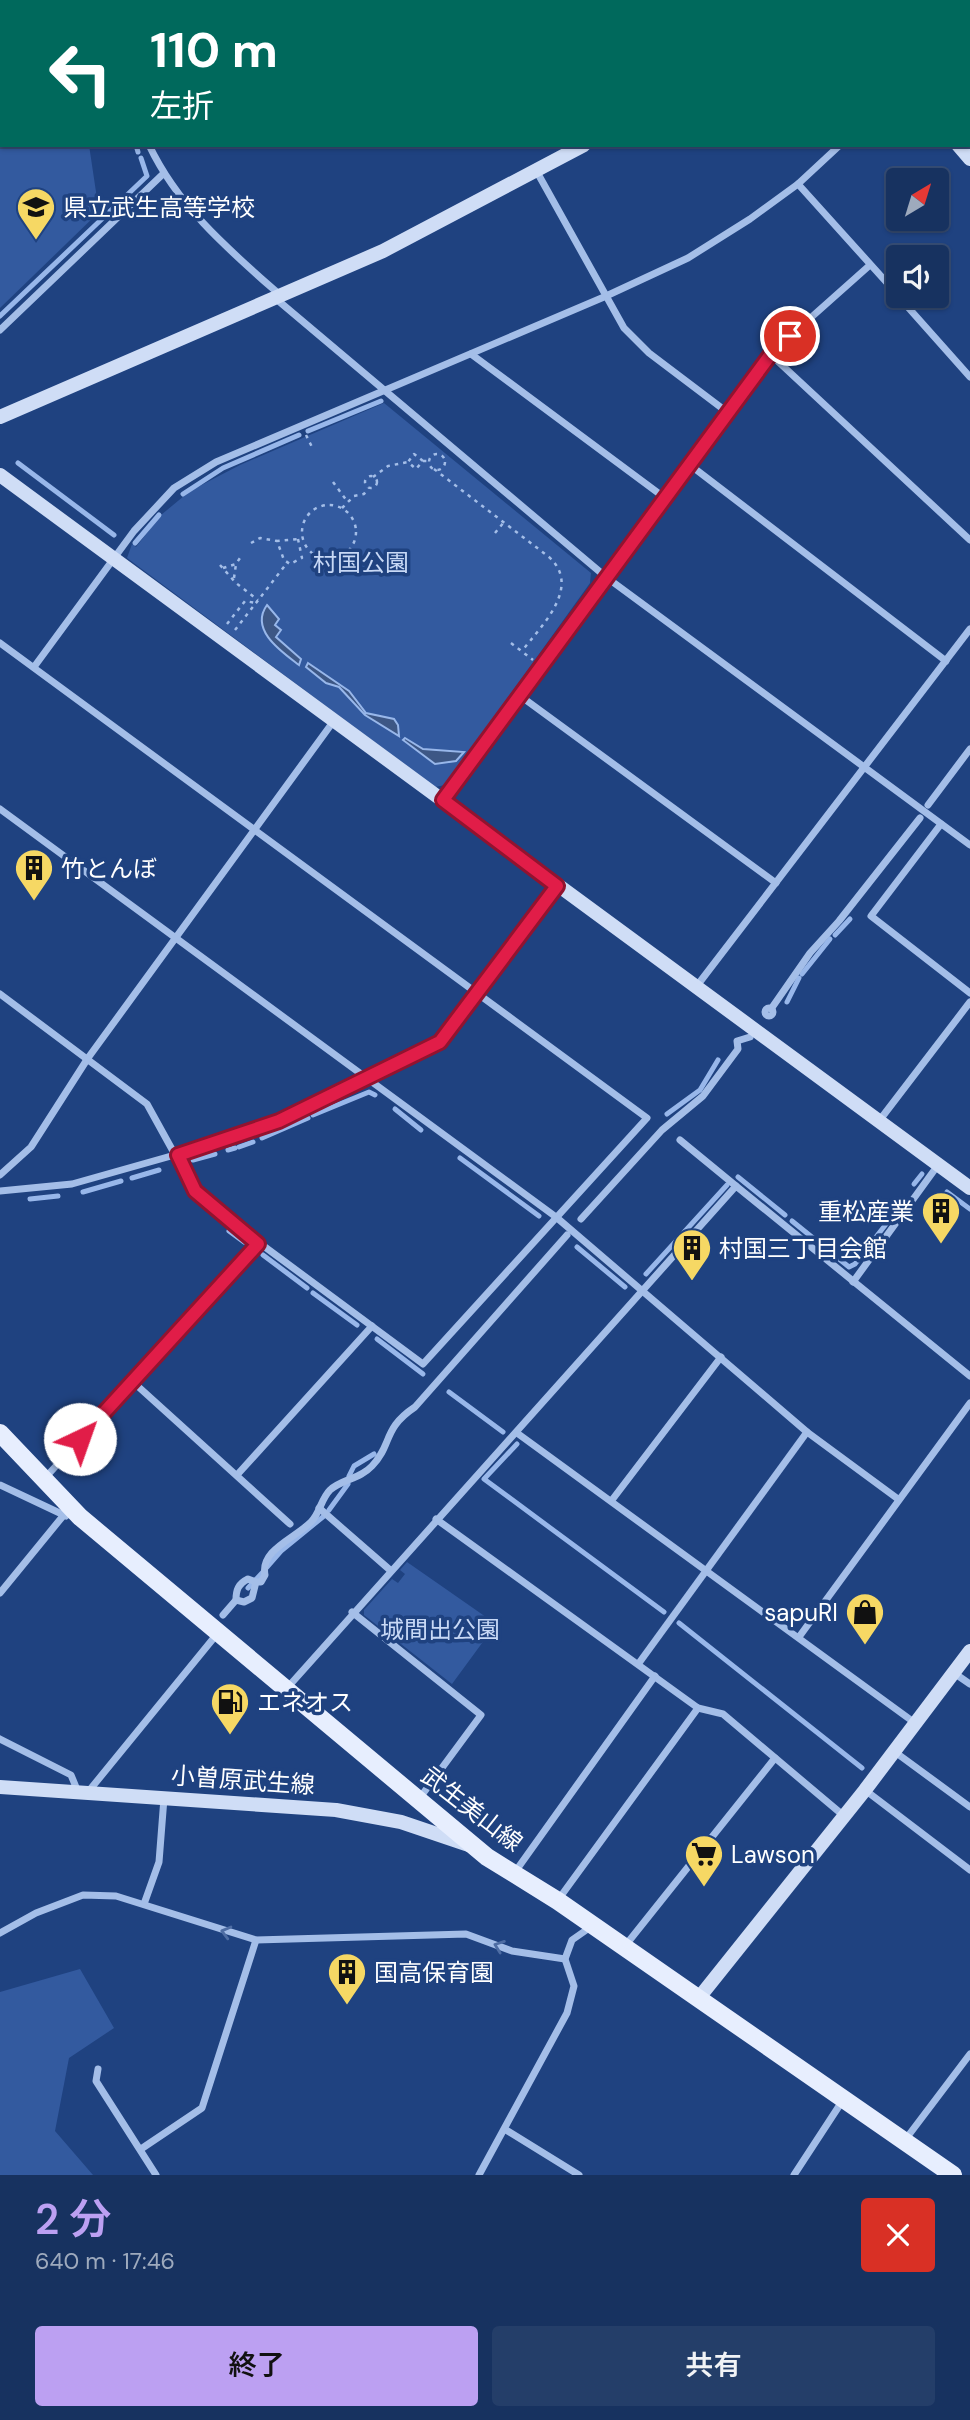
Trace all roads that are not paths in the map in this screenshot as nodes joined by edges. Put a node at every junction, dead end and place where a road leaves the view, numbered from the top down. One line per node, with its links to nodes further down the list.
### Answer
1 (150, 147): 5 (street)
2 (581, 147): 4 (street)
3 (839, 147): 6 (street)
4 (537, 172): 9 (street); 10 (street)
5 (163, 174): 9 (street); 12 (street)
6 (798, 184): 7 (street); 10 (street)
7 (870, 265): 8 (street); 14 (street)
8 (886, 283)
9 (278, 296): 16 (street); 18 (street)
10 (604, 297): 13 (street); 17 (street)
11 (909, 308): 15 (street)
12 (0, 330)
13 (471, 354): 16 (street); 21 (street)
14 (771, 354): 17 (street); 22 (street)
15 (970, 377)
16 (384, 391): 23 (street); 24 (street)
17 (727, 412): 19 (street)
18 (0, 417)
19 (690, 465): 21 (street); 27 (street)
20 (0, 475): 23 (street)
21 (665, 498): 24 (street)
22 (970, 540)
23 (113, 560): 28 (street); 30 (street)
24 (606, 577): 29 (street); 32 (street)
25 (970, 629): 27 (street)
26 (0, 643): 28 (street)
27 (946, 661): 32 (street)
28 (34, 667): 38 (street)
29 (519, 695): 33 (street); 40 (street)
30 (333, 722): 33 (street); 38 (street)
31 (970, 749): 34 (street)
32 (864, 768): 37 (street); 40 (street)
33 (443, 800): 41 (street)
34 (928, 804)
35 (0, 808): 42 (street)
36 (919, 818): 48 (street)
37 (941, 824): 39 (street); 46 (street)
38 (254, 829): 42 (street); 44 (street)
39 (970, 845)
40 (776, 883): 43 (street)
41 (557, 886): 43 (street); 44 (street)
42 (175, 937): 50 (street); 51 (street)
43 (695, 987): 52 (street)
44 (479, 992): 51 (street); 60 (street)
45 (0, 993): 50 (street)
46 (970, 993)
47 (970, 1002): 52 (street)
48 (767, 1015)
49 (748, 1039): 61 (street)
50 (88, 1058): 54 (street); 56 (street)
51 (369, 1080): 54 (street); 60 (street)
52 (879, 1122): 55 (street)
53 (680, 1140): 57 (street)
54 (178, 1155): 59 (street); 63 (street)
55 (938, 1165): 58 (street); 64 (street)
56 (0, 1175)
57 (736, 1186): 64 (street); 65 (street)
58 (970, 1188)
59 (0, 1191)
60 (556, 1217): 65 (street); 66 (street)
61 (581, 1220)
62 (567, 1235): 79 (street)
63 (258, 1244): 66 (street); 69 (street)
64 (852, 1282): 68 (street)
65 (642, 1292): 67 (street); 73 (street)
66 (372, 1326): 74 (street)
67 (721, 1357): 71 (street); 78 (street)
68 (970, 1376)
69 (132, 1381): 74 (street); 75 (street)
70 (970, 1403): 77 (street)
71 (807, 1432): 77 (street); 83 (street)
72 (0, 1433): 75 (main road, 武生美山線)
73 (517, 1433): 78 (street); 81 (street)
74 (237, 1475): 82 (street)
75 (45, 1478): 80 (main road, 武生美山線)
76 (0, 1485): 80 (street)
77 (898, 1499): 90 (street)
78 (612, 1500): 83 (street)
79 (319, 1508): 84 (street); 85 (street)
80 (72, 1516): 86 (street); 89 (main road, 武生美山線)
81 (436, 1520): 84 (street); 92 (street)
82 (290, 1524)
83 (706, 1569): 90 (street); 92 (street)
84 (390, 1570): 88 (street)
85 (256, 1582): 87 (street); 87 (street)
86 (0, 1593)
87 (236, 1600): 89 (street)
88 (352, 1612): 96 (street); 106 (street)
89 (221, 1623): 96 (main road, 武生美山線); 104 (street)
90 (799, 1637): 98 (street)
91 (970, 1651): 93 (street)
92 (639, 1663): 94 (street)
93 (954, 1673): 95 (street); 98 (street)
94 (655, 1676): 97 (street); 111 (street)
95 (970, 1684)
96 (288, 1687): 106 (main road, 武生美山線)
97 (698, 1708): 101 (street); 112 (street)
98 (916, 1723): 100 (street)
99 (0, 1739): 104 (street)
100 (895, 1752): 103 (street); 107 (street)
101 (775, 1758): 108 (street); 117 (street)
102 (0, 1787): 104 (street, 小曽原武生線)
103 (866, 1790): 108 (street); 110 (street)
104 (83, 1792): 105 (street, 小曽原武生線)
105 (164, 1797): 109 (street, 小曽原武生線); 113 (street)
106 (419, 1800): 109 (main road, 武生美山線)
107 (970, 1807)
108 (844, 1816): 119 (street)
109 (477, 1848): 111 (main road, 武生美山線)
110 (970, 1870)
111 (514, 1872): 112 (main road, 武生美山線)
112 (558, 1901): 114 (main road, 武生美山線)
113 (144, 1904): 115 (street); 116 (street, one-way to 113)
114 (592, 1926): 117 (main road, 武生美山線); 118 (street)
115 (0, 1933)
116 (257, 1940): 118 (street, one-way to 116); 125 (street)
117 (624, 1948): 119 (main road, 武生美山線)
118 (565, 1959): 123 (street)
119 (698, 1999): 122 (main road, 武生美山線)
120 (970, 2054): 124 (street)
121 (98, 2069): 125 (street)
122 (844, 2099): 124 (main road, 武生美山線); 130 (street)
123 (506, 2130): 128 (street); 129 (street)
124 (904, 2140): 126 (main road, 武生美山線)
125 (141, 2149): 127 (street)
126 (942, 2172)
127 (156, 2175)
128 (481, 2175)
129 (579, 2175)
130 (794, 2175)

